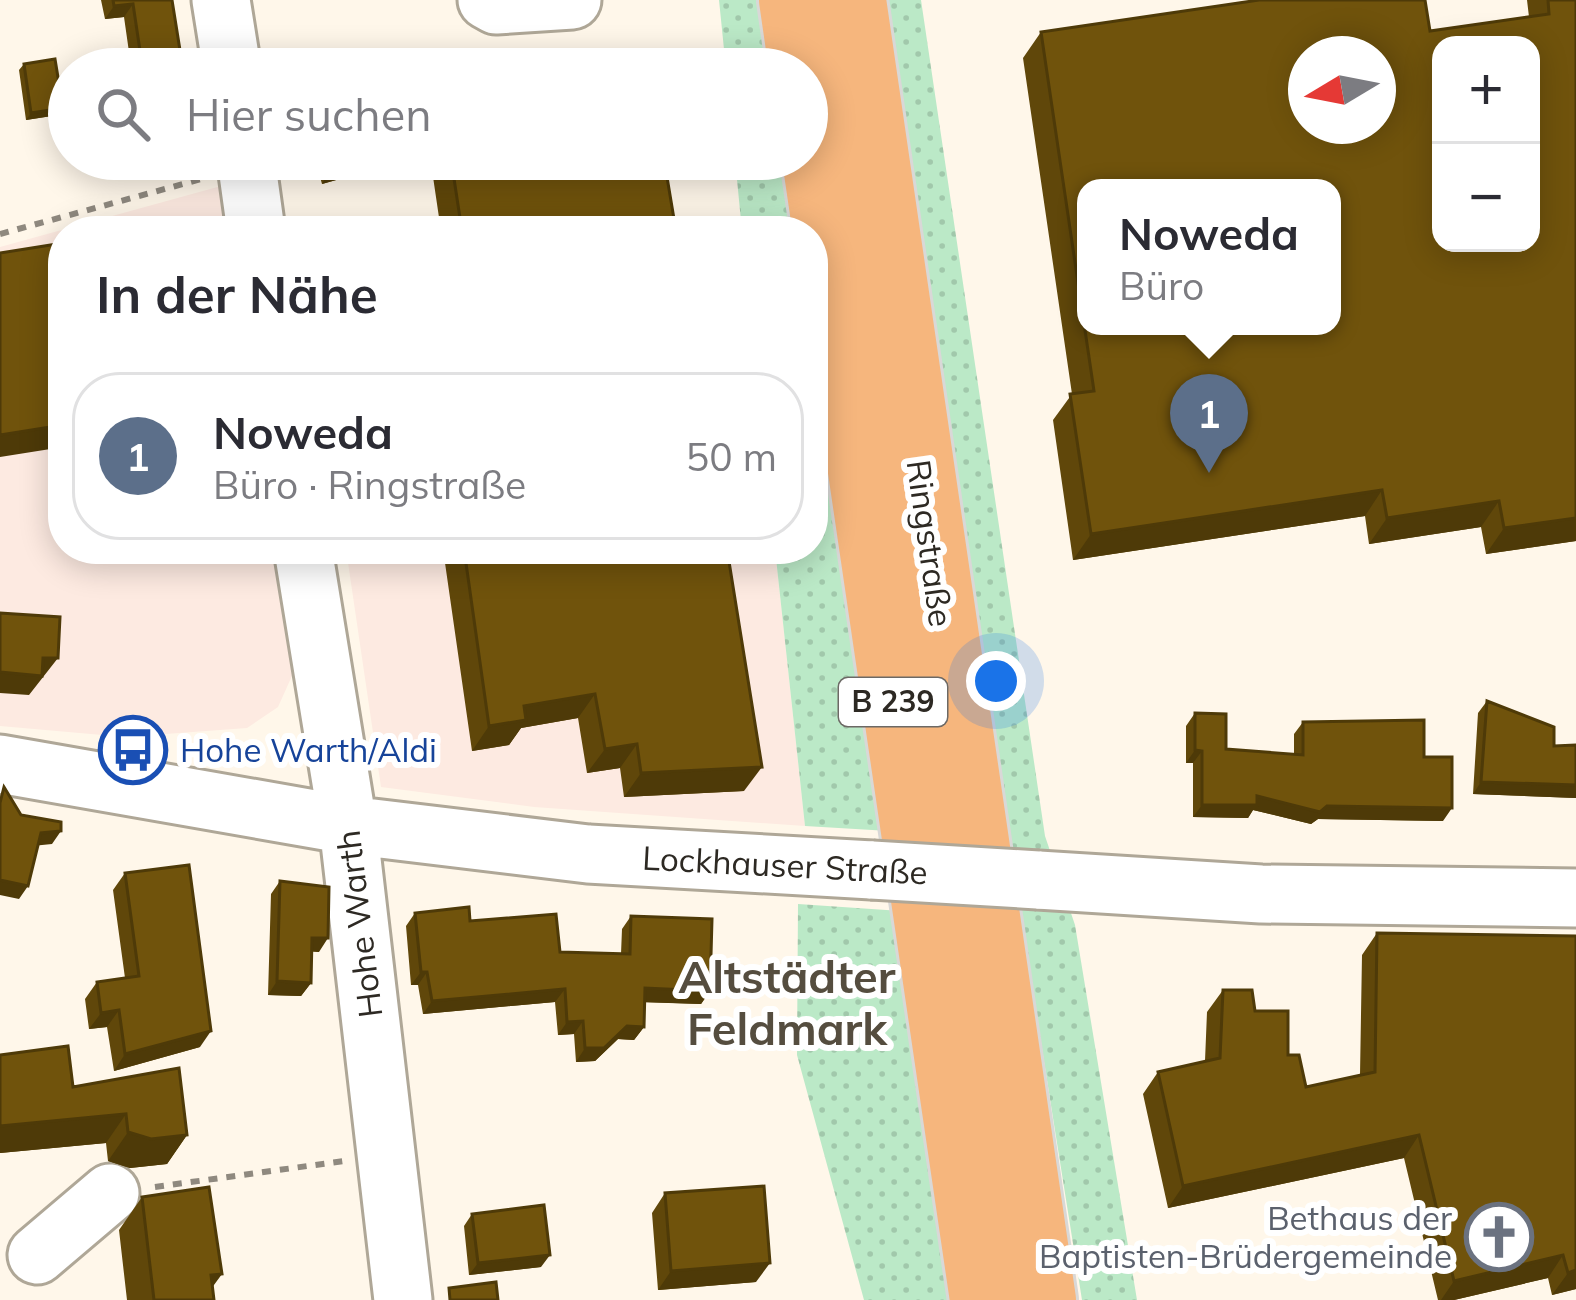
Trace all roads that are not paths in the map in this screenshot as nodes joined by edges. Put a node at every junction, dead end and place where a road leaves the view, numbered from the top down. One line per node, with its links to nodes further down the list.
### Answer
1 (221, 0): 6 (street)
2 (487, 0): 3 (street)
3 (572, 0)
4 (792, 0): 7 (highway)
5 (853, 0): 21 (highway, Ringstraße / B 239)
6 (229, 48)
7 (799, 48)
8 (248, 180): 10 (street)
9 (818, 180): 11 (highway, Ringstraße / B 239)
10 (254, 216)
11 (823, 216)
12 (828, 247): 20 (highway, Ringstraße / B 239)
13 (305, 564): 15 (street, Hohe Warth)
14 (0, 764): 15 (street, Lockhauser Straße)
15 (348, 825): 16 (street, Lockhauser Straße, bridge); 19 (street, Hohe Warth)
16 (1576, 898)
17 (110, 1193): 18 (street)
18 (26, 1272)
19 (403, 1300)
20 (983, 1300)
21 (1042, 1300)

